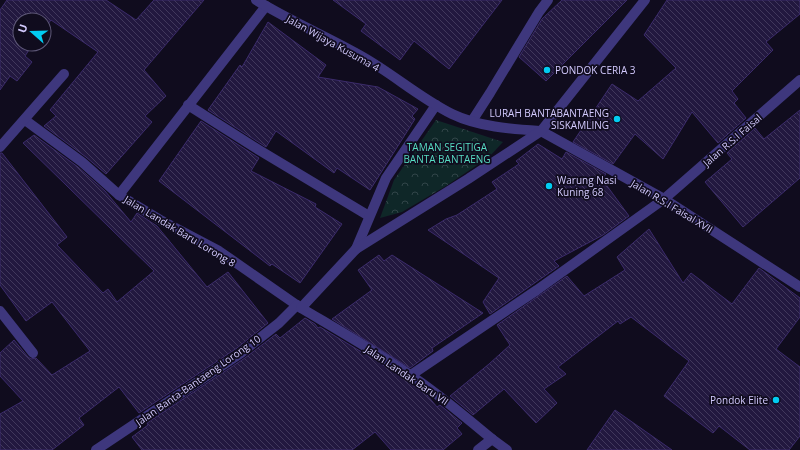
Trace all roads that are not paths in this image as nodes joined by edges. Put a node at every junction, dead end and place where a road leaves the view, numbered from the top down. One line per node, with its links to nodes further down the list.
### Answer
1 (256, 0): 4 (street, Jalan Wijaya Kusuma 4)
2 (548, 0): 10 (street)
3 (645, 0): 11 (street)
4 (266, 6): 7 (street); 8 (street, Jalan Wijaya Kusuma 4)
5 (64, 74): 9 (street)
6 (800, 80): 14 (street, Jalan R.S.I Faisal)
7 (188, 105): 13 (street); 15 (street)
8 (436, 105): 10 (street, Jalan Wijaya Kusuma 4); 15 (street)
9 (25, 120): 12 (street); 13 (street, Jalan Landak Baru Lorong 8)
10 (472, 121): 11 (street, Jalan Wijaya Kusuma 4)
11 (541, 131): 14 (street, Jalan R.S.I Faisal XVII); 16 (street)
12 (0, 147)
13 (119, 195): 18 (street, Jalan Landak Baru Lorong 8)
14 (664, 199): 17 (street, Jalan R.S.I Faisal XVII); 21 (street, Jalan R.S.I Faisal)
15 (369, 216): 16 (street)
16 (356, 249): 18 (street, Jalan Banta-Bantaeng Lorong 10)
17 (800, 287)
18 (299, 307): 21 (street, Jalan Landak Baru VII); 23 (street, Jalan Banta-Bantaeng Lorong 10)
19 (0, 311): 20 (street)
20 (33, 353)
21 (411, 376): 22 (street, Jalan Landak Baru VII)
22 (492, 439): 24 (street); 25 (street, Jalan Landak Baru VII)
23 (96, 450)
24 (478, 450)
25 (507, 450)

